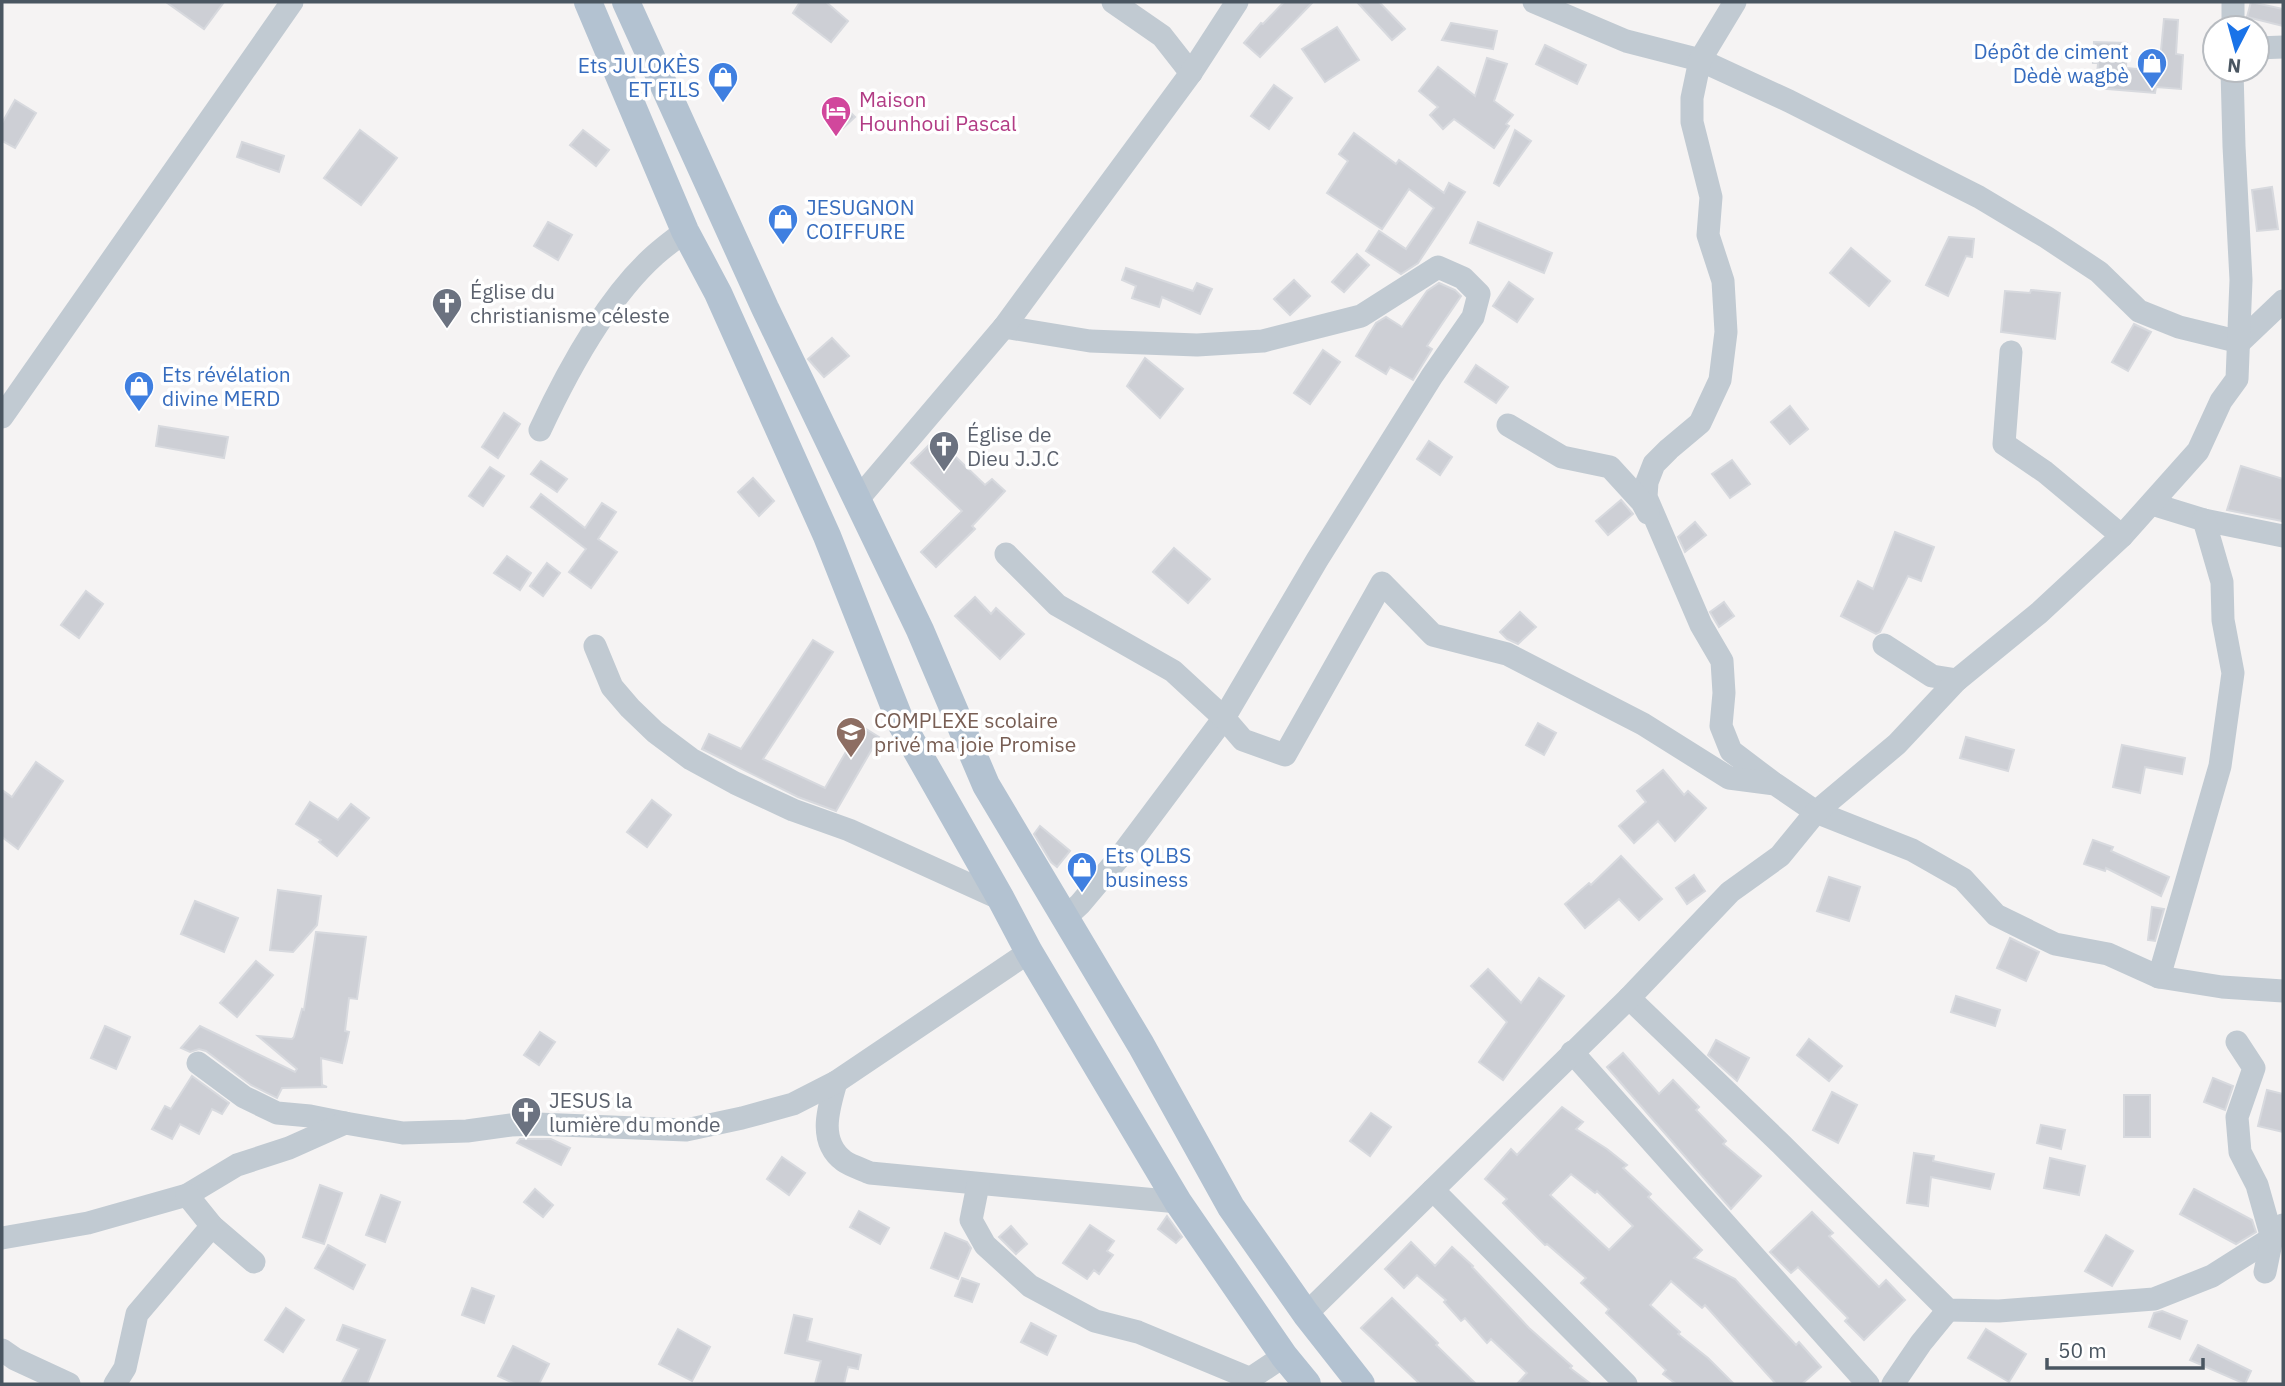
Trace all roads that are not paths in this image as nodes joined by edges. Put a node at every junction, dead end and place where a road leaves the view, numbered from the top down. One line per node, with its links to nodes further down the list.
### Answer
1 (292, 2): 16 (street)
2 (587, 2): 11 (main road)
3 (626, 2): 19 (main road)
4 (1113, 2): 9 (street)
5 (1237, 2): 9 (street)
6 (1534, 2): 8 (street)
7 (1735, 2): 8 (street)
8 (1700, 60): 14 (street); 25 (street)
9 (1191, 73): 13 (street)
10 (2232, 84): 14 (street)
11 (685, 231): 18 (street); 32 (main road)
12 (2283, 301): 14 (street)
13 (1004, 327): 19 (street); 29 (street)
14 (2240, 342): 20 (street)
15 (2011, 352): 22 (street)
16 (2, 417)
17 (1508, 425): 25 (street)
18 (540, 430)
19 (858, 499): 33 (main road)
20 (2152, 504): 21 (street); 22 (street)
21 (2204, 520): 23 (street); 35 (street)
22 (2122, 536): 28 (street)
23 (2283, 536)
24 (1006, 554): 29 (street)
25 (1673, 556): 30 (street)
26 (1884, 645): 28 (street)
27 (595, 646): 32 (street)
28 (1957, 680): 31 (street)
29 (1224, 718): 30 (street); 33 (street)
30 (1774, 784): 31 (street)
31 (1816, 812): 35 (street); 37 (street)
32 (1001, 899): 34 (main road)
33 (1066, 918): 53 (main road)
34 (1029, 952): 41 (street); 46 (main road)
35 (2159, 977): 36 (street)
36 (2283, 991)
37 (1629, 998): 39 (street); 52 (street)
38 (2237, 1042): 48 (street)
39 (1572, 1052): 44 (street); 62 (street)
40 (198, 1063): 42 (street)
41 (836, 1082): 42 (street); 43 (street)
42 (345, 1123): 45 (street)
43 (978, 1185): 46 (street); 56 (street)
44 (1433, 1190): 53 (street); 61 (street)
45 (187, 1195): 47 (street); 49 (street)
46 (1178, 1202): 55 (main road)
47 (212, 1226): 50 (street); 57 (street)
48 (2278, 1231): 51 (street); 52 (street)
49 (2, 1238)
50 (254, 1262)
51 (2265, 1272)
52 (1948, 1310): 63 (street)
53 (1306, 1314): 60 (main road)
54 (2, 1350): 58 (street)
55 (1284, 1356): 56 (street); 59 (main road)
56 (1246, 1381)
57 (118, 1383)
58 (69, 1384)
59 (1307, 1384)
60 (1362, 1384)
61 (1626, 1384)
62 (1868, 1384)
63 (1893, 1384)

